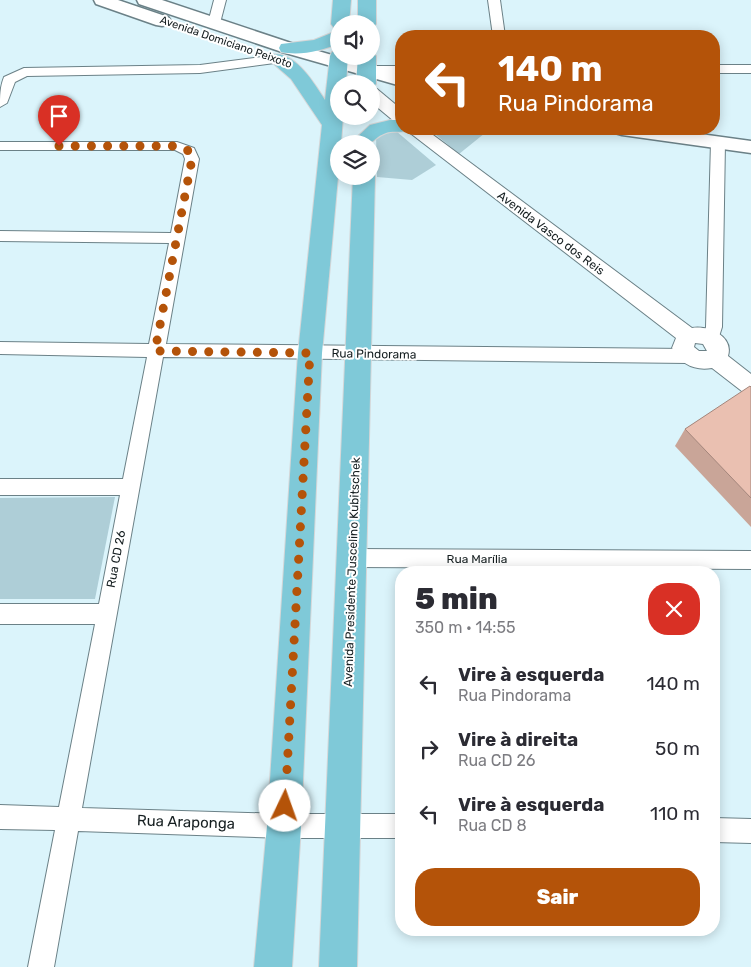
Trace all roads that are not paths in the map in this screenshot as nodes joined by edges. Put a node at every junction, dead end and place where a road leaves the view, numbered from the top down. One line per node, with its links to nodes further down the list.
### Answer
1 (102, 0): 12 (main road, Avenida Domiciano Peixoto)
2 (145, 0): 9 (main road, Avenida Domiciano Peixoto)
3 (220, 0): 9 (street)
4 (342, 0): 7 (main road)
5 (367, 0): 8 (main road)
6 (494, 0): 10 (street)
7 (341, 15)
8 (367, 15)
9 (214, 23): 12 (main road, Avenida Domiciano Peixoto)
10 (498, 30)
11 (330, 41): 12 (main road)
12 (282, 54): 17 (main road, Avenida Domiciano Peixoto); 22 (street); 24 (main road)
13 (720, 69): 14 (street)
14 (751, 69)
15 (366, 70): 16 (street); 17 (main road, Avenida Domiciano Peixoto); 18 (main road, Avenida Domiciano Peixoto)
16 (395, 70)
17 (341, 71)
18 (395, 79)
19 (380, 92): 20 (main road)
20 (395, 95)
21 (380, 99): 23 (street)
22 (0, 103)
23 (395, 113)
24 (330, 122)
25 (331, 125): 40 (main road)
26 (395, 127): 27 (main road)
27 (372, 135)
28 (422, 135): 36 (street, Avenida Vasco dos Reis)
29 (712, 135): 30 (main road); 32 (main road); 38 (street)
30 (751, 135)
31 (0, 146): 35 (street, Rua CD 26)
32 (751, 147)
33 (364, 185): 41 (main road, Avenida Presidente Juscelino Kubitschek)
34 (0, 236): 35 (street)
35 (176, 238): 39 (street, Rua CD 26)
36 (688, 346): 38 (street); 41 (street, Rua Pindorama)
37 (0, 348): 39 (street, Rua Pindorama)
38 (713, 348): 42 (street)
39 (155, 351): 40 (street, Rua Pindorama); 44 (street, Rua CD 26)
40 (310, 353): 41 (street, Rua Pindorama); 52 (main road)
41 (360, 354): 45 (main road, Avenida Presidente Juscelino Kubitschek)
42 (751, 386)
43 (0, 487): 44 (street)
44 (130, 487): 48 (street, Rua CD 26)
45 (353, 558): 46 (street, Rua Marília); 51 (main road, Avenida Presidente Juscelino Kubitschek)
46 (751, 560)
47 (0, 614): 48 (street)
48 (106, 614): 50 (street, Rua CD 26)
49 (0, 817): 50 (street, Rua Araponga)
50 (68, 818): 52 (street, Rua Araponga); 56 (street, Rua CD 26)
51 (342, 825): 52 (street, Rua Araponga); 53 (street, Rua Araponga); 58 (main road, Avenida Presidente Juscelino Kubitschek)
52 (284, 826): 57 (main road)
53 (395, 826)
54 (720, 830): 55 (street)
55 (751, 831)
56 (41, 967)
57 (273, 967)
58 (338, 967)

